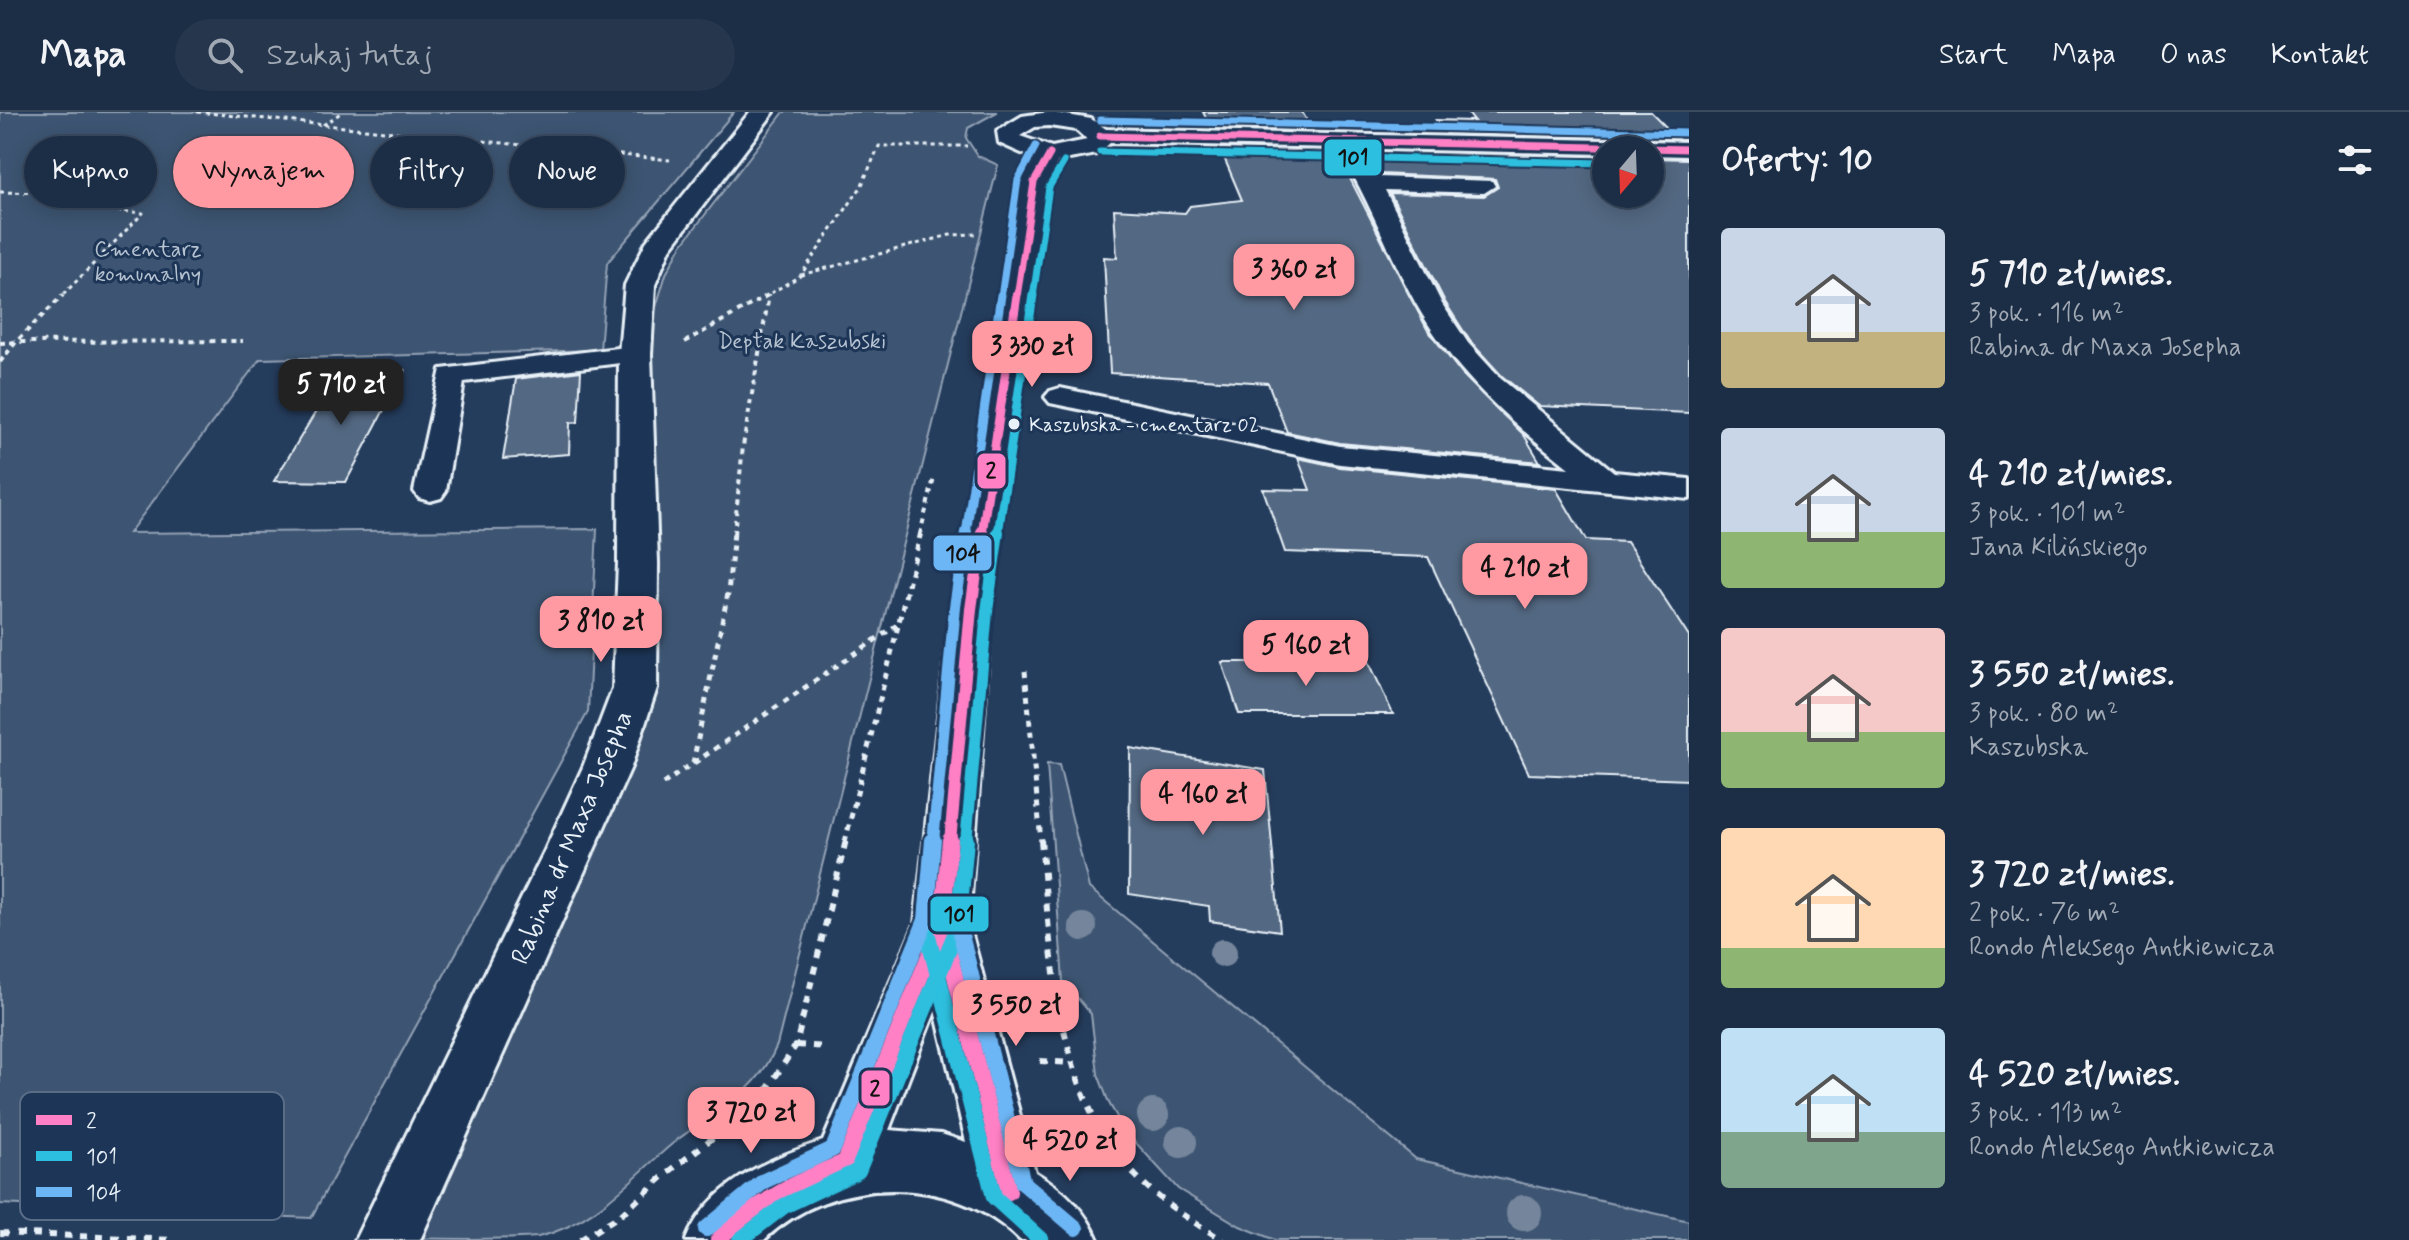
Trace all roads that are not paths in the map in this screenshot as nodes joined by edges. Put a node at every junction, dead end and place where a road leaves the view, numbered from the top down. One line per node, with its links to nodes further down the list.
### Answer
1 (762, 112): 8 (street, Rabina dr Maxa Josepha)
2 (1066, 129): 3 (street); 3 (street); 14 (street)
3 (1100, 136): 4 (street)
4 (1344, 143): 5 (street); 6 (lane)
5 (1689, 149)
6 (1371, 183): 7 (lane); 11 (lane)
7 (1484, 186)
8 (635, 354): 13 (lane); 17 (street, Rabina dr Maxa Josepha)
9 (1060, 397): 11 (lane)
10 (1667, 454): 12 (lane)
11 (1604, 480): 12 (lane)
12 (1689, 488)
13 (430, 491)
14 (942, 924): 15 (street); 16 (street)
15 (845, 1162): 16 (street); 18 (street)
16 (1009, 1192): 19 (street)
17 (387, 1240)
18 (718, 1240)
19 (1066, 1240)

